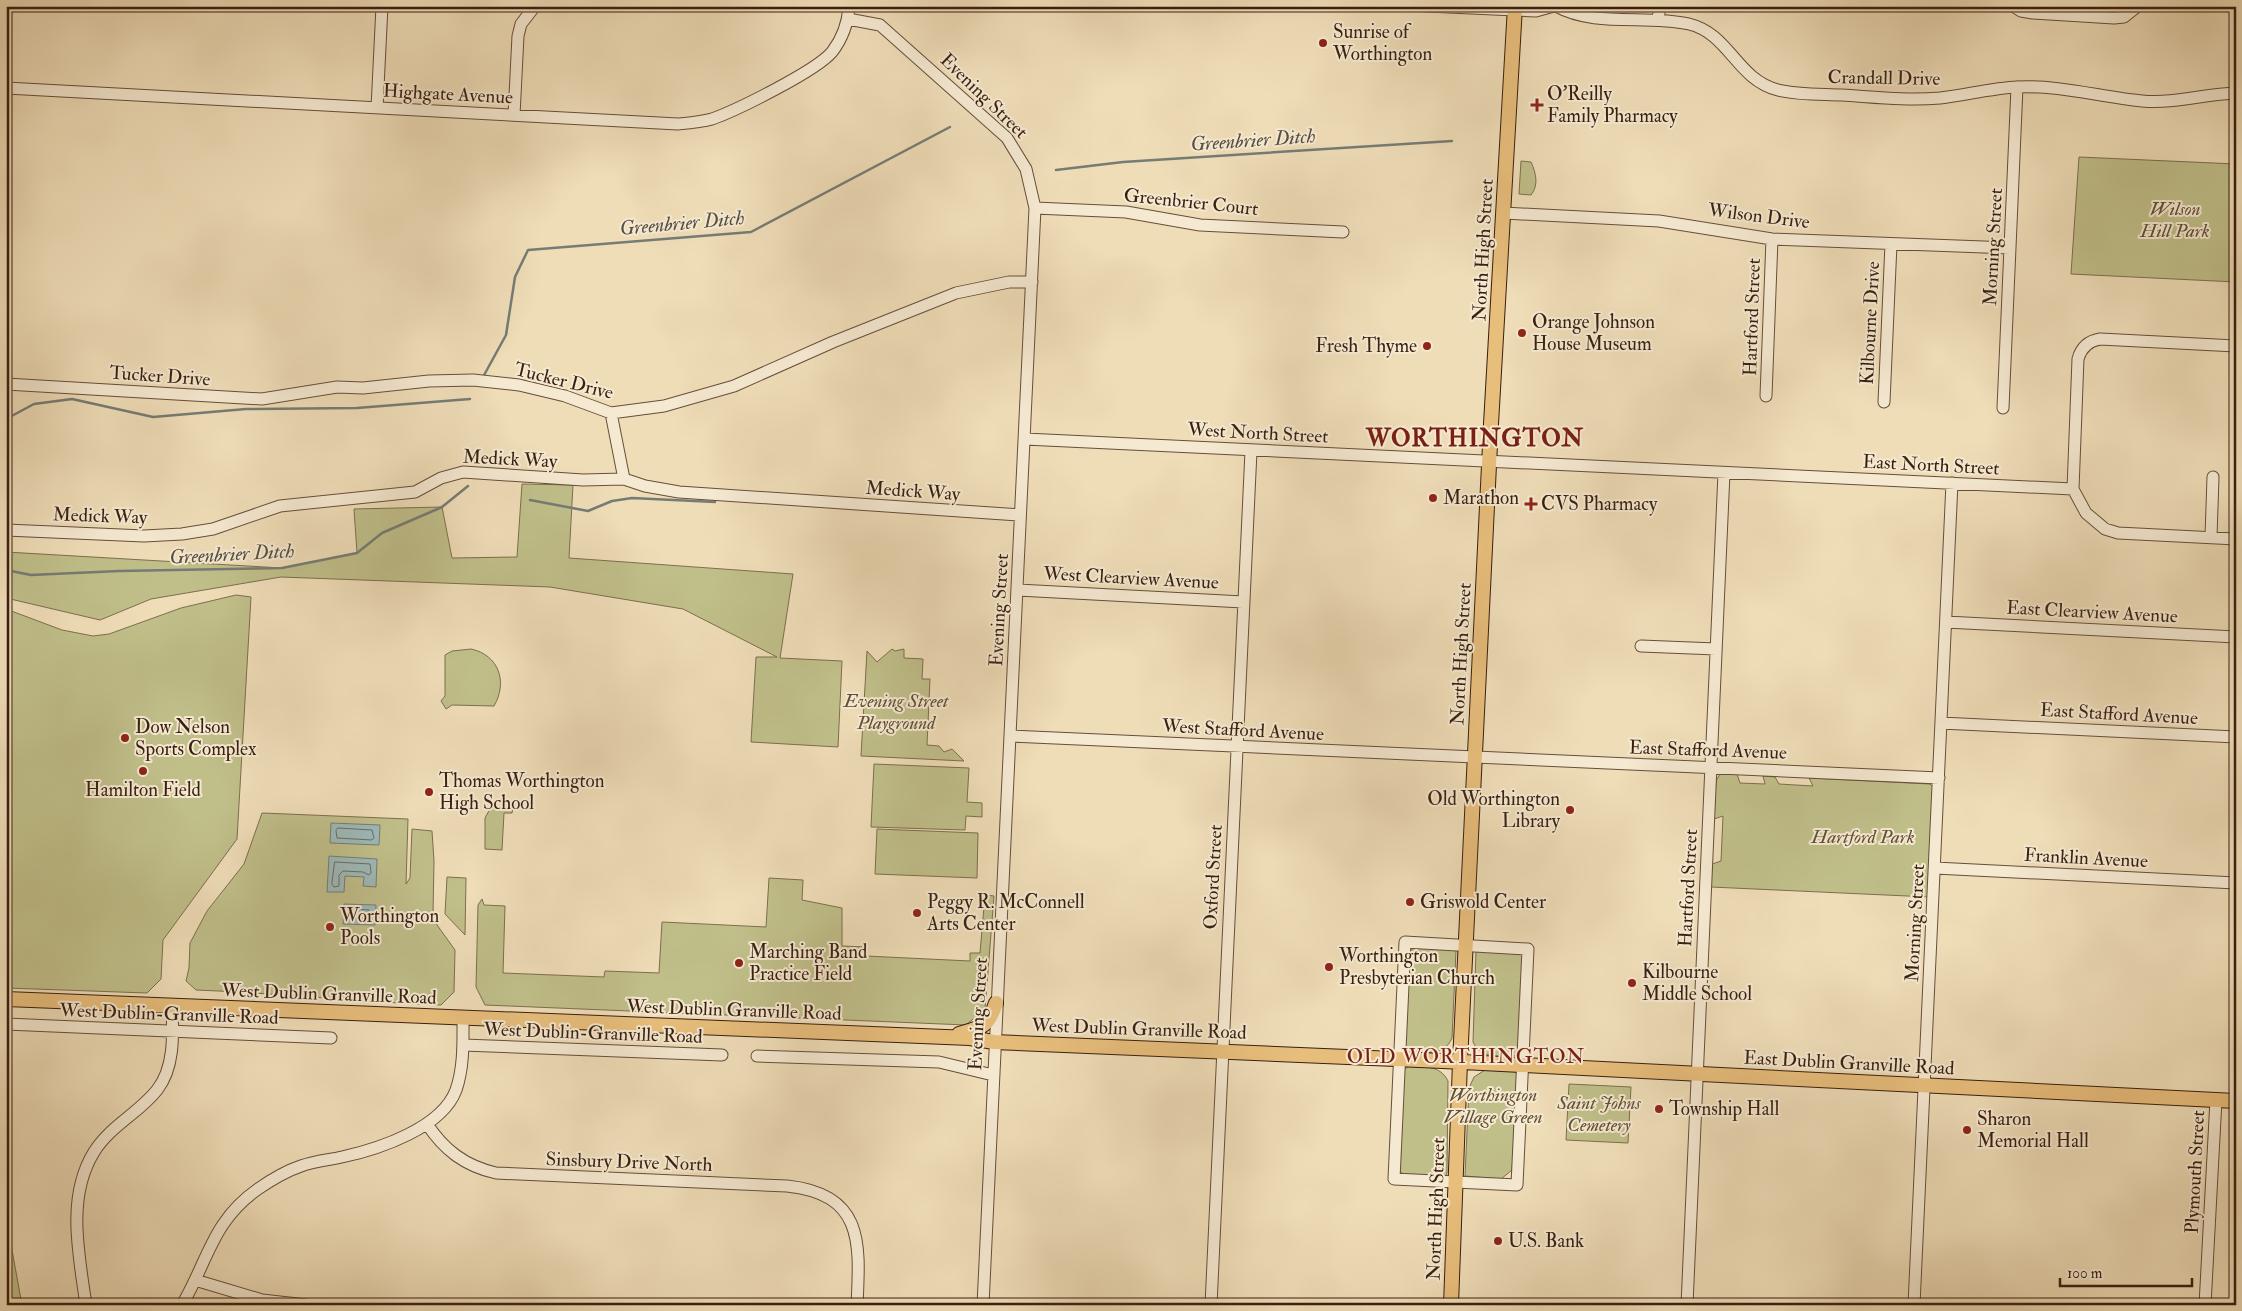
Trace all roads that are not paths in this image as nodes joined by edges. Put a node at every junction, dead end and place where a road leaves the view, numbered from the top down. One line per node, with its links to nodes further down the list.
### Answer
1 (382, 6): 15 (street)
2 (534, 6): 16 (street)
3 (849, 6): 10 (street)
4 (1427, 6): 9 (street)
5 (1555, 6): 9 (street); 11 (street, Crandall Drive)
6 (1660, 6): 11 (street)
7 (2013, 6): 8 (street)
8 (2138, 6)
9 (1513, 7): 18 (main road, North High Street)
10 (848, 19): 16 (street, Highgate Avenue); 17 (street, Evening Street)
11 (1658, 20): 12 (street, Crandall Drive)
12 (2016, 87): 14 (street, Crandall Drive); 22 (street, Morning Street)
13 (6, 88): 15 (street, Highgate Avenue)
14 (2236, 93)
15 (377, 108): 16 (street, Highgate Avenue)
16 (514, 115)
17 (1035, 208): 19 (street, Greenbrier Court); 23 (street, Evening Street)
18 (1504, 213): 20 (street, Wilson Drive); 32 (main road, North High Street)
19 (1343, 232)
20 (1772, 239): 21 (street, Wilson Drive); 26 (street, Hartford Street)
21 (1891, 244): 22 (street, Wilson Drive); 27 (street, Kilbourne Drive)
22 (2010, 248): 28 (street, Morning Street)
23 (1032, 282): 29 (street, Tucker Drive); 30 (street, Evening Street)
24 (2236, 346): 37 (street)
25 (6, 384): 29 (street, Tucker Drive)
26 (1766, 396)
27 (1884, 402)
28 (2003, 408)
29 (611, 413): 35 (street)
30 (1025, 439): 31 (street, West North Street); 38 (street, Evening Street)
31 (1251, 450): 32 (street, West North Street); 43 (street, Oxford Street)
32 (1490, 462): 33 (street, East North Street); 52 (main road, North High Street)
33 (1724, 473): 36 (street, East North Street); 47 (street, Hartford Street)
34 (2213, 477): 40 (street)
35 (624, 479): 38 (street, Medick Way); 39 (street, Medick Way)
36 (1952, 483): 37 (street, East North Street); 44 (street, Morning Street)
37 (2073, 489): 40 (street)
38 (1020, 515): 42 (street, Evening Street)
39 (6, 530)
40 (2211, 537): 41 (street)
41 (2236, 538)
42 (1018, 590): 43 (street, West Clearview Avenue); 49 (street, Evening Street)
43 (1243, 602): 51 (street, Oxford Street)
44 (1946, 622): 45 (street, East Clearview Avenue); 48 (street, Morning Street)
45 (2236, 637)
46 (1640, 646): 47 (street)
47 (1716, 649): 53 (street, Hartford Street)
48 (1941, 723): 50 (street, East Stafford Avenue); 54 (street, Morning Street)
49 (1010, 736): 51 (street, West Stafford Avenue); 59 (street, Evening Street)
50 (2236, 737)
51 (1236, 747): 52 (street, West Stafford Avenue); 68 (street, Oxford Street)
52 (1475, 757): 53 (street, East Stafford Avenue); 57 (main road, North High Street)
53 (1711, 766): 54 (street, East Stafford Avenue); 74 (street, Hartford Street)
54 (1939, 778): 55 (street, Morning Street)
55 (1935, 868): 56 (street, Franklin Avenue); 76 (street, Morning Street)
56 (2236, 883)
57 (1466, 945): 71 (street); 72 (main road, North High Street); 73 (street)
58 (6, 999): 60 (main road, West Dublin Granville Road)
59 (996, 1003): 64 (main road); 66 (street, Evening Street)
60 (172, 1006): 61 (main road, West Dublin Granville Road); 63 (street)
61 (464, 1018): 64 (main road, West Dublin Granville Road); 67 (street)
62 (6, 1024): 63 (street, West Dublin-Granville Road)
63 (173, 1032): 65 (street, West Dublin-Granville Road); 82 (street)
64 (948, 1037): 66 (main road, West Dublin Granville Road)
65 (331, 1038)
66 (994, 1042): 68 (main road, West Dublin Granville Road); 75 (street, Evening Street)
67 (463, 1045): 69 (street, West Dublin-Granville Road); 79 (street)
68 (1222, 1052): 71 (main road, West Dublin Granville Road); 87 (street, Oxford Street)
69 (722, 1055)
70 (758, 1056): 75 (street)
71 (1399, 1059): 72 (main road, West Dublin Granville Road); 80 (street)
72 (1460, 1062): 73 (main road, East Dublin Granville Road); 80 (main road, North High Street)
73 (1522, 1065): 74 (main road, East Dublin Granville Road); 80 (street)
74 (1697, 1074): 76 (main road, East Dublin Granville Road); 89 (street, Hartford Street)
75 (993, 1075): 86 (street, Evening Street)
76 (1925, 1085): 77 (main road, East Dublin Granville Road); 90 (street, Morning Street)
77 (2216, 1100): 78 (main road, East Dublin Granville Road); 91 (street, Plymouth Street)
78 (2236, 1101)
79 (428, 1124): 81 (street); 85 (street, Sinsbury Drive North)
80 (1456, 1182): 88 (main road, North High Street)
81 (195, 1280): 83 (street); 84 (street)
82 (86, 1305)
83 (182, 1305)
84 (306, 1305)
85 (857, 1305)
86 (984, 1305)
87 (1211, 1305)
88 (1451, 1305)
89 (1687, 1305)
90 (1914, 1305)
91 (2206, 1305)

